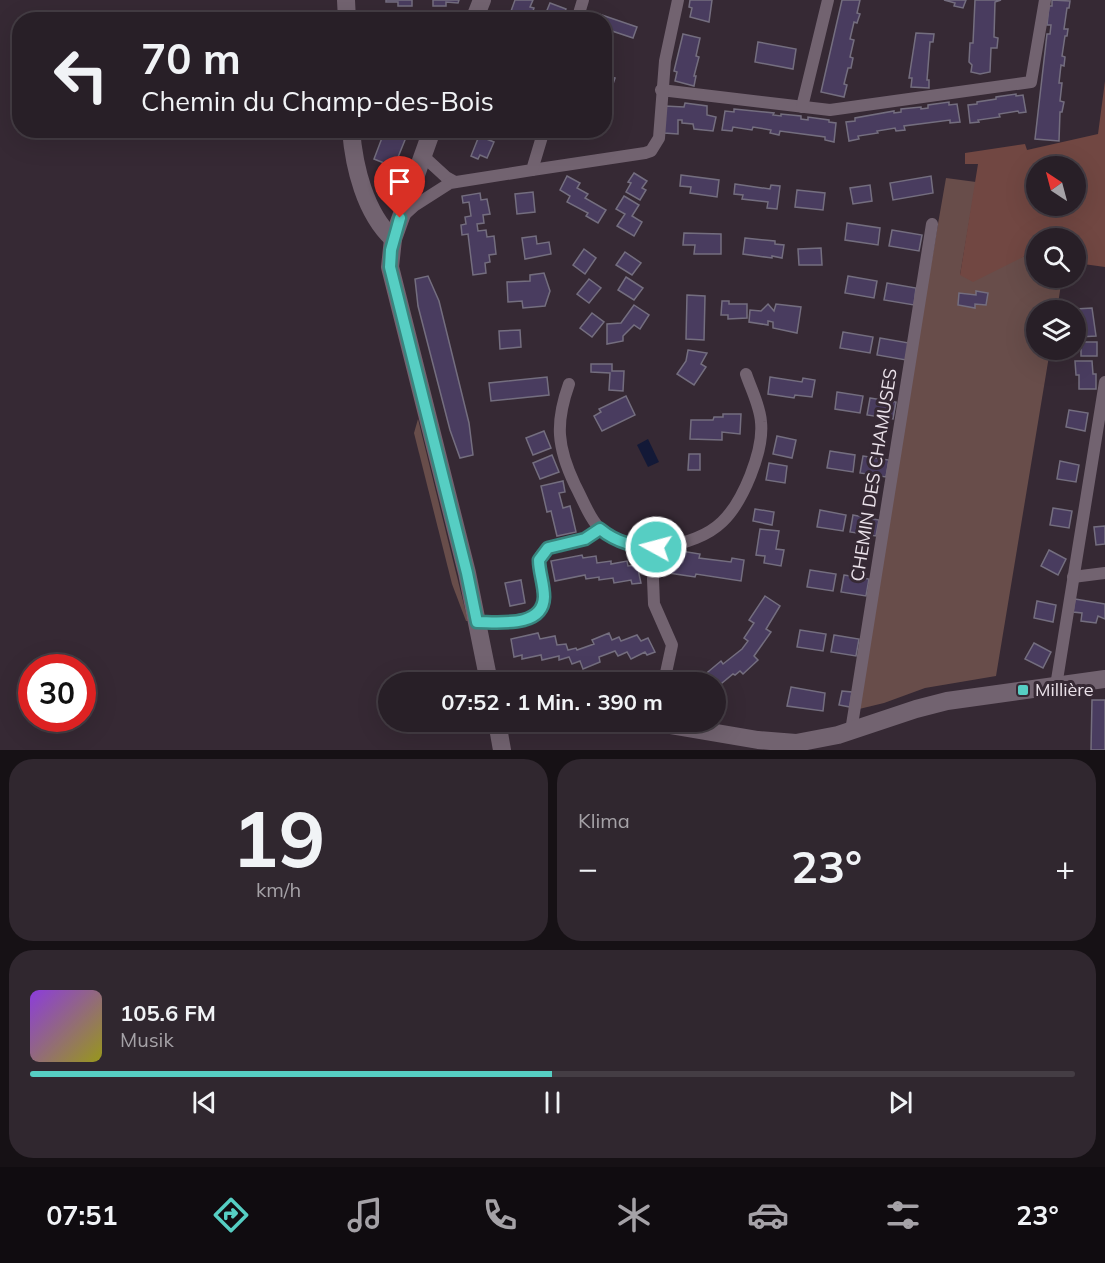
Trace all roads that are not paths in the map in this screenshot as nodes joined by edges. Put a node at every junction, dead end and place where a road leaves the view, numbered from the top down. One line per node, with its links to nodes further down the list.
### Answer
1 (678, 0): 4 (street)
2 (828, 0): 5 (street)
3 (1045, 0): 5 (street)
4 (662, 90): 5 (street); 10 (street)
5 (802, 106)
6 (352, 138): 14 (street)
7 (429, 138): 9 (street)
8 (542, 138): 10 (street)
9 (423, 154): 11 (street); 12 (street)
10 (532, 170): 11 (street)
11 (455, 182): 12 (street)
12 (400, 218): 14 (street)
13 (932, 224): 28 (street, CHEMIN DES CHAMUSES)
14 (393, 239): 23 (street)
15 (746, 374): 20 (street)
16 (1105, 382): 18 (street)
17 (569, 384): 19 (street)
18 (1103, 402): 22 (street)
19 (600, 529): 20 (street); 23 (street)
20 (656, 547): 25 (street)
21 (1105, 573): 22 (street)
22 (1073, 577): 27 (street)
23 (477, 622): 24 (street)
24 (487, 672)
25 (666, 672)
26 (1105, 679): 27 (street)
27 (1056, 686): 28 (street)
28 (851, 731): 30 (street)
29 (498, 732): 31 (street)
30 (712, 732)
31 (502, 750)

